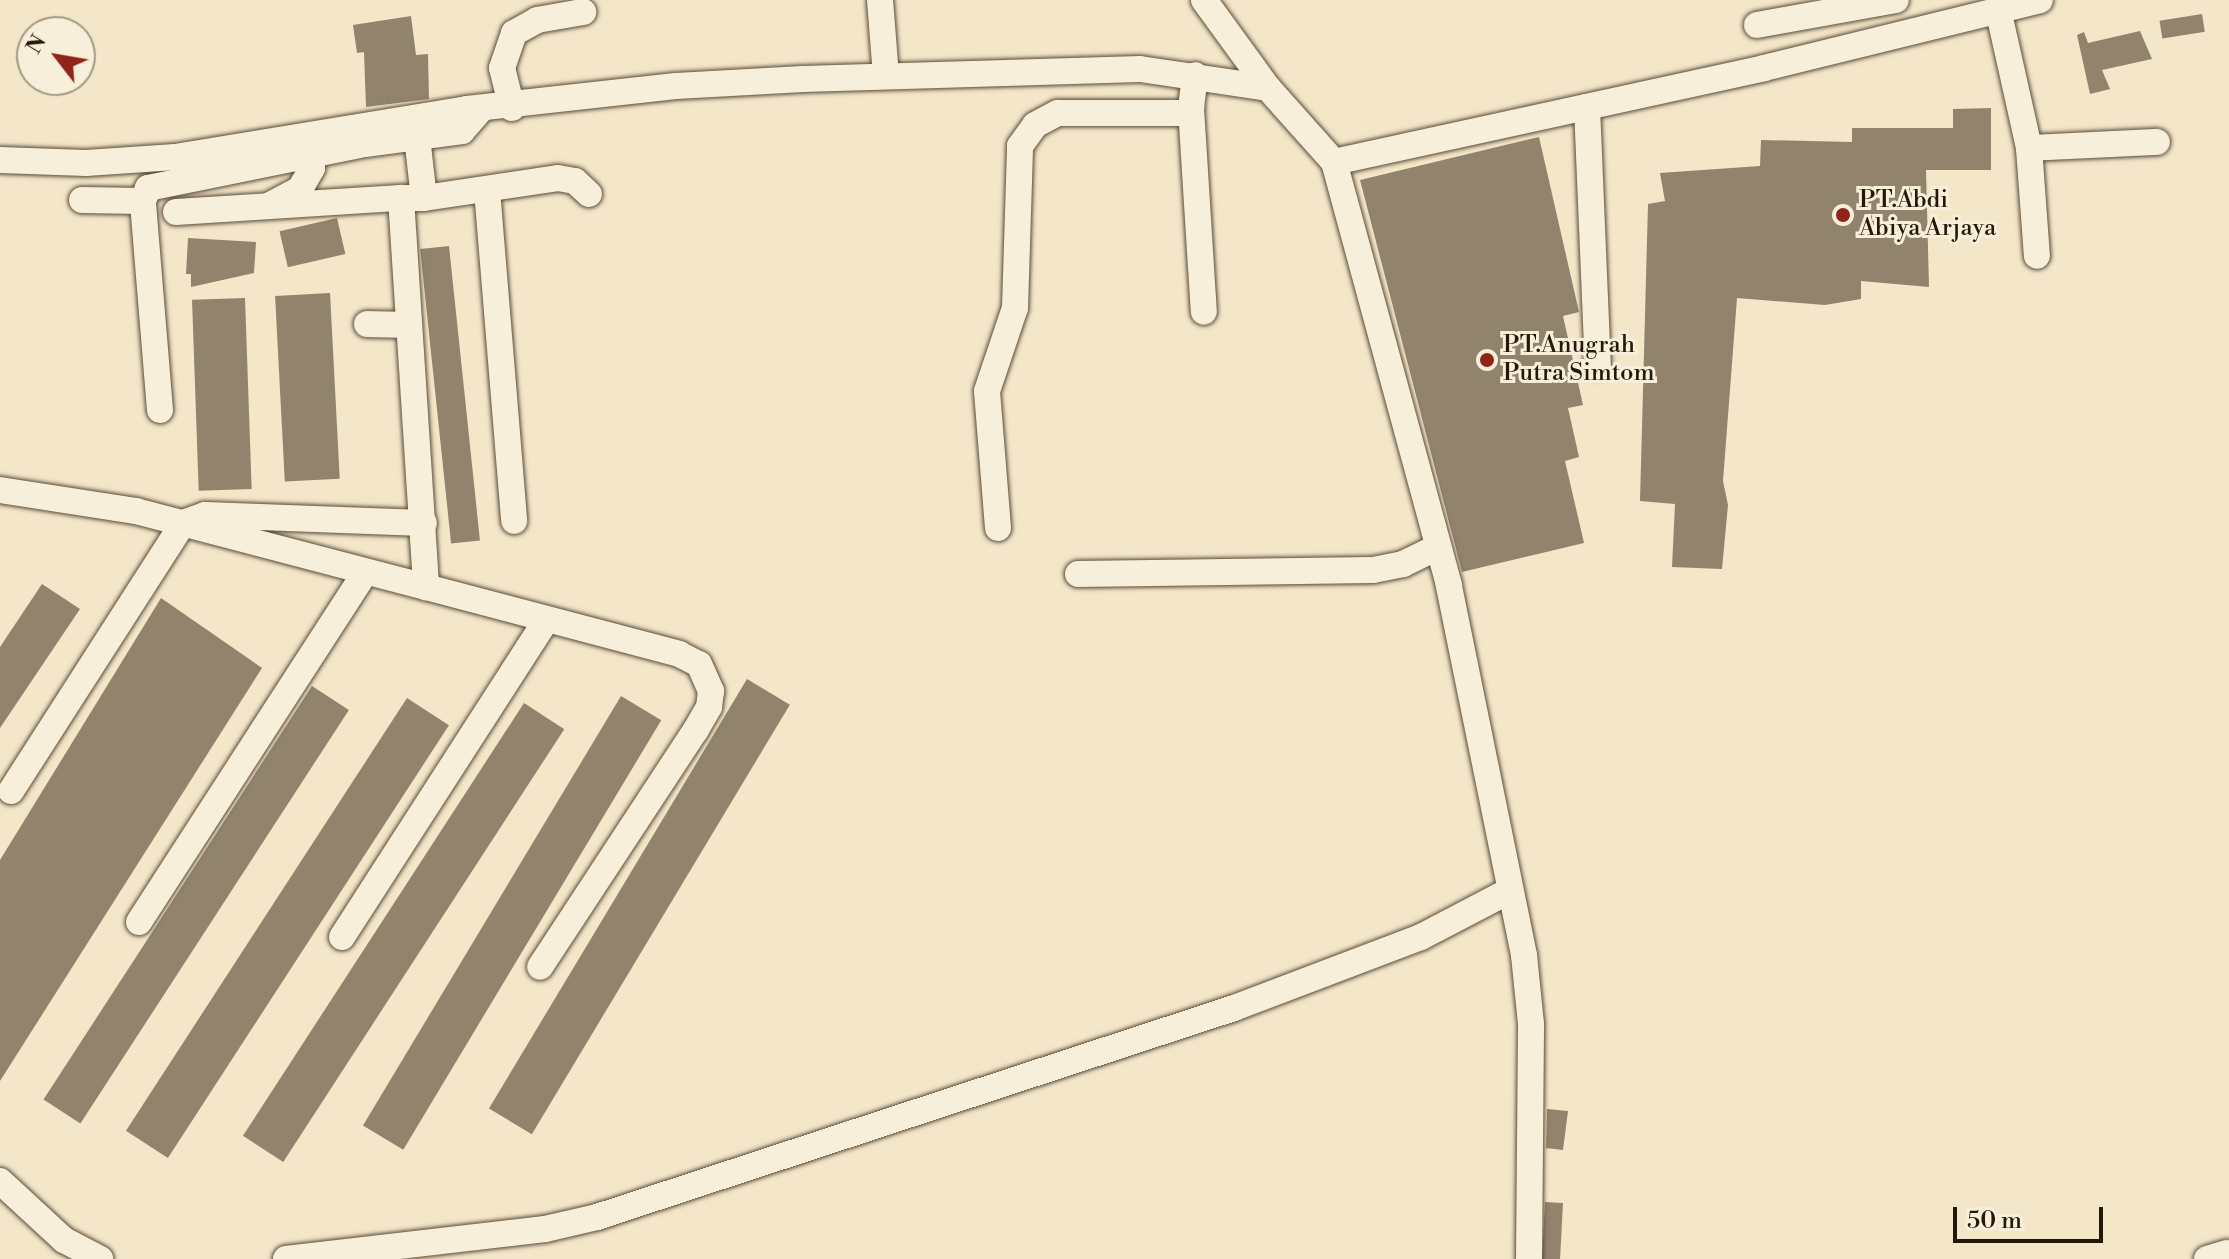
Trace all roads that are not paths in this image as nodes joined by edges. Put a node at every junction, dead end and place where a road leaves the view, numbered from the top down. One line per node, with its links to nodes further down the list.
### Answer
1 (880, 0): 10 (street)
2 (1204, 0): 11 (street)
3 (1896, 0): 8 (street)
4 (2040, 0): 5 (street)
5 (1998, 9): 7 (street); 18 (street)
6 (583, 12): 13 (street)
7 (1926, 13): 12 (street)
8 (1757, 25)
9 (1195, 75): 10 (street); 11 (street); 14 (street)
10 (886, 76): 13 (street)
11 (1268, 88): 21 (street)
12 (1587, 107): 21 (street); 33 (street)
13 (512, 108): 15 (street)
14 (1191, 108): 30 (street); 39 (street)
15 (481, 109): 16 (street); 20 (street)
16 (417, 137): 19 (street); 24 (street)
17 (2157, 142): 18 (street)
18 (2029, 148): 29 (street)
19 (312, 154): 26 (street); 27 (street)
20 (0, 160)
21 (1334, 162): 40 (street)
22 (487, 190): 23 (street); 24 (street); 36 (street)
23 (589, 194)
24 (412, 198): 27 (street); 32 (street)
25 (82, 200): 26 (street)
26 (143, 201): 34 (street)
27 (257, 209): 28 (street)
28 (176, 212)
29 (2037, 256)
30 (1204, 312)
31 (367, 324): 32 (street)
32 (408, 325): 38 (street)
33 (1598, 366)
34 (160, 410)
35 (0, 490): 37 (street)
36 (514, 521)
37 (183, 523): 38 (street); 41 (street); 45 (street)
38 (424, 523): 43 (street)
39 (998, 528)
40 (1438, 547): 42 (street); 46 (street)
41 (365, 573): 43 (street); 47 (street)
42 (1078, 574)
43 (426, 587): 44 (street)
44 (546, 621): 48 (street); 49 (street)
45 (11, 791)
46 (1509, 891): 52 (street); 53 (street)
47 (139, 922)
48 (342, 937)
49 (540, 967)
50 (0, 1181): 51 (street)
51 (100, 1259)
52 (286, 1259)
53 (1529, 1259)

